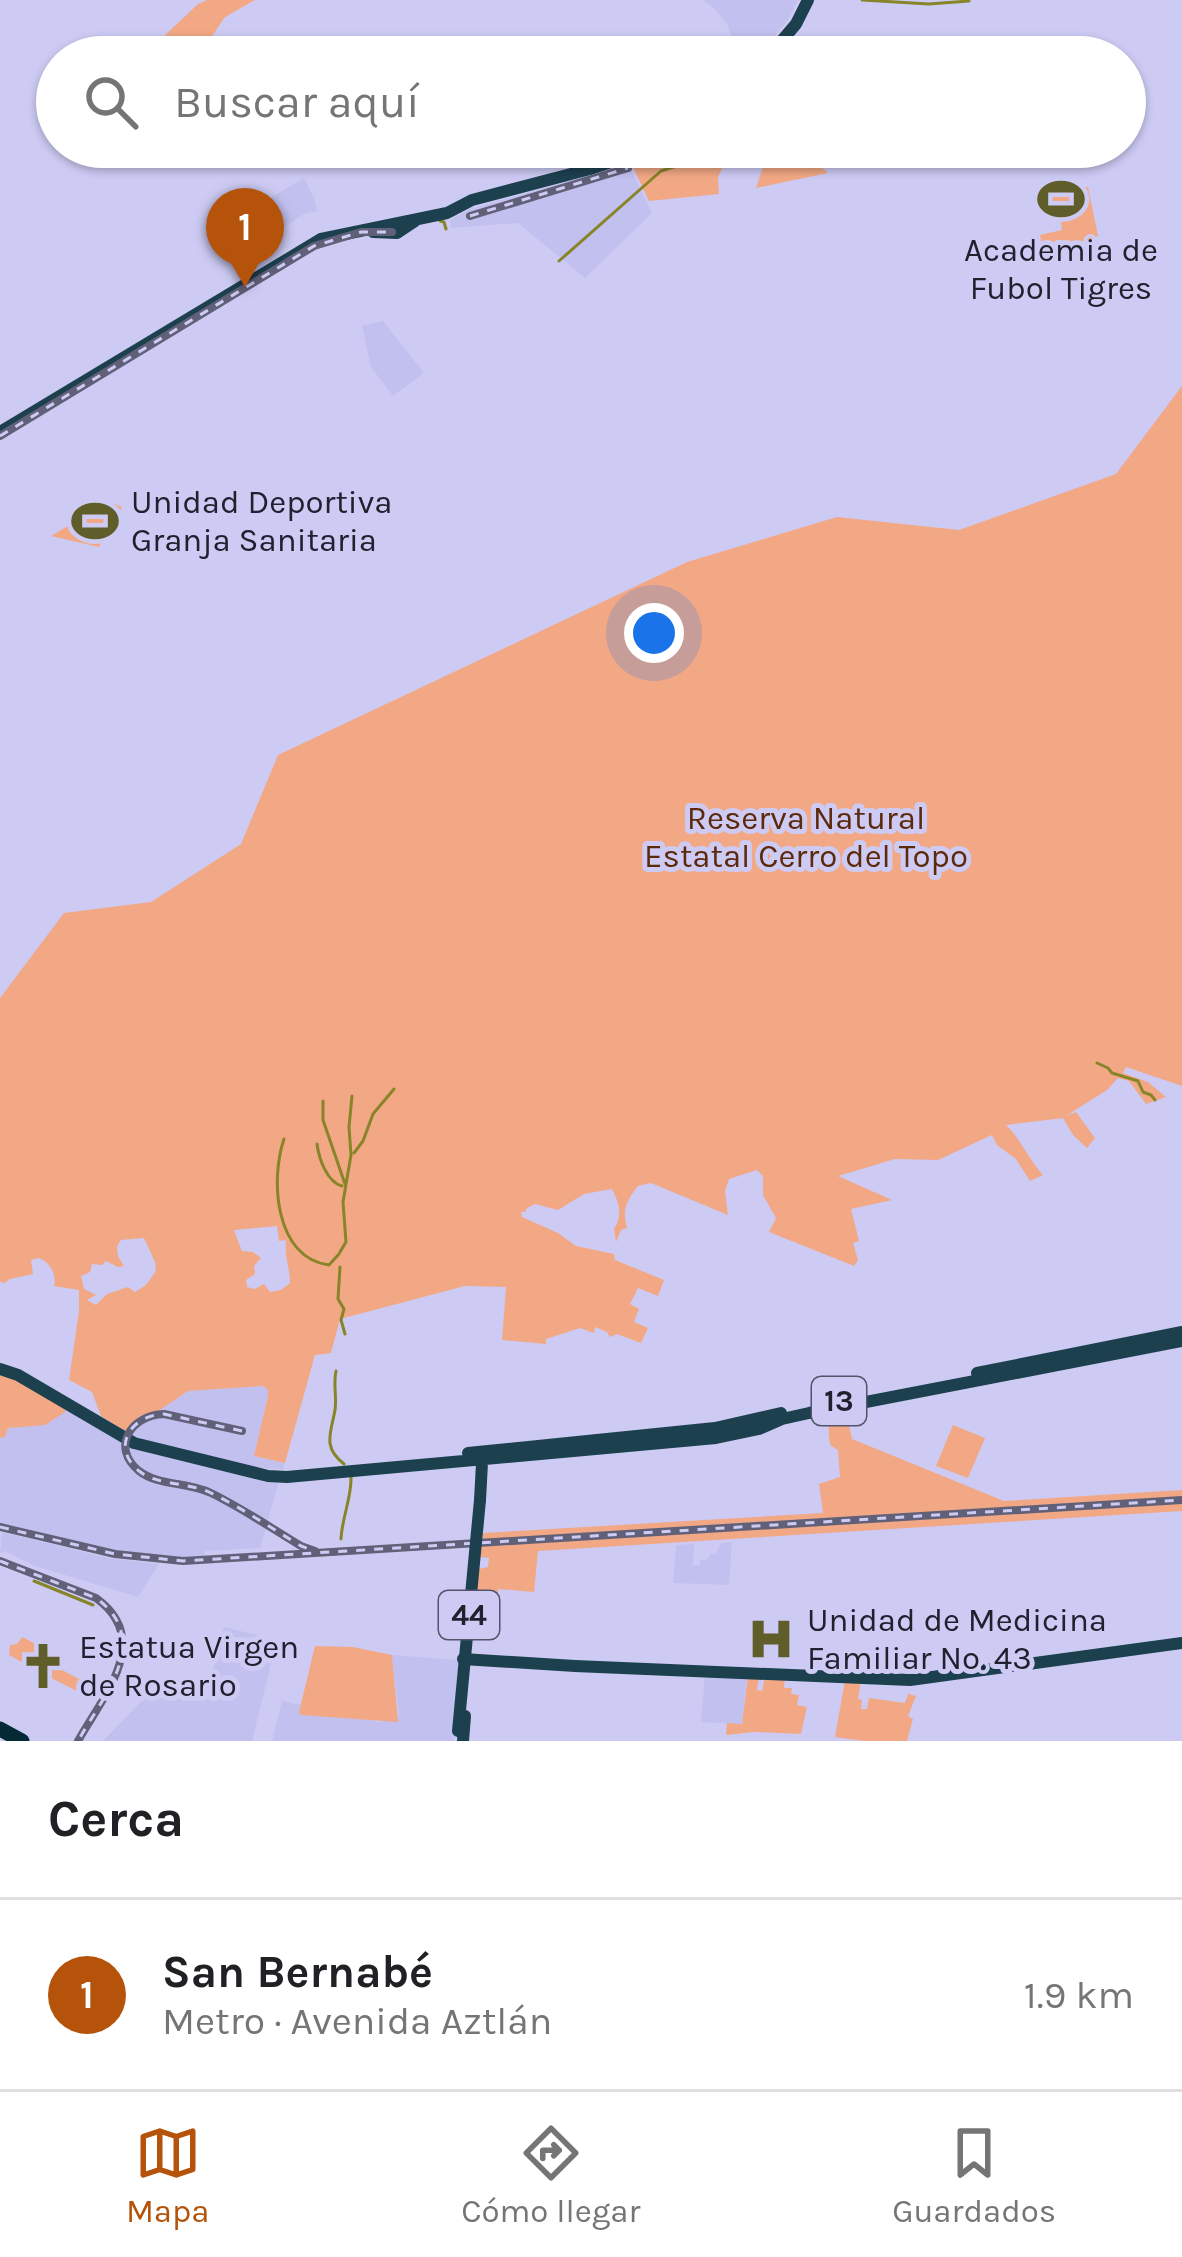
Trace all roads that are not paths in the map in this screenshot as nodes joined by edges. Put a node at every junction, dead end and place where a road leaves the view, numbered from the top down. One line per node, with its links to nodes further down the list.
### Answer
1 (810, 0): 2 (main road)
2 (789, 36)
3 (593, 168): 5 (main road)
4 (598, 168): 5 (main road)
5 (590, 169): 6 (main road)
6 (421, 218): 7 (main road); 7 (main road)
7 (0, 435)
8 (1182, 1332): 11 (main road, 13)
9 (1182, 1342): 11 (main road, 13)
10 (0, 1366): 13 (main road, 13); 14 (main road, 13)
11 (656, 1439): 12 (main road, 13)
12 (483, 1460): 14 (main road, 13); 16 (main road, 44)
13 (204, 1461): 14 (main road, 13); 15 (main road)
14 (409, 1463)
15 (218, 1471)
16 (481, 1496): 19 (main road); 21 (main road, 44, bridge)
17 (1182, 1641): 20 (main road); 20 (main road)
18 (525, 1661): 19 (main road); 19 (main road); 20 (main road)
19 (465, 1662): 21 (main road)
20 (617, 1665)
21 (459, 1738)

